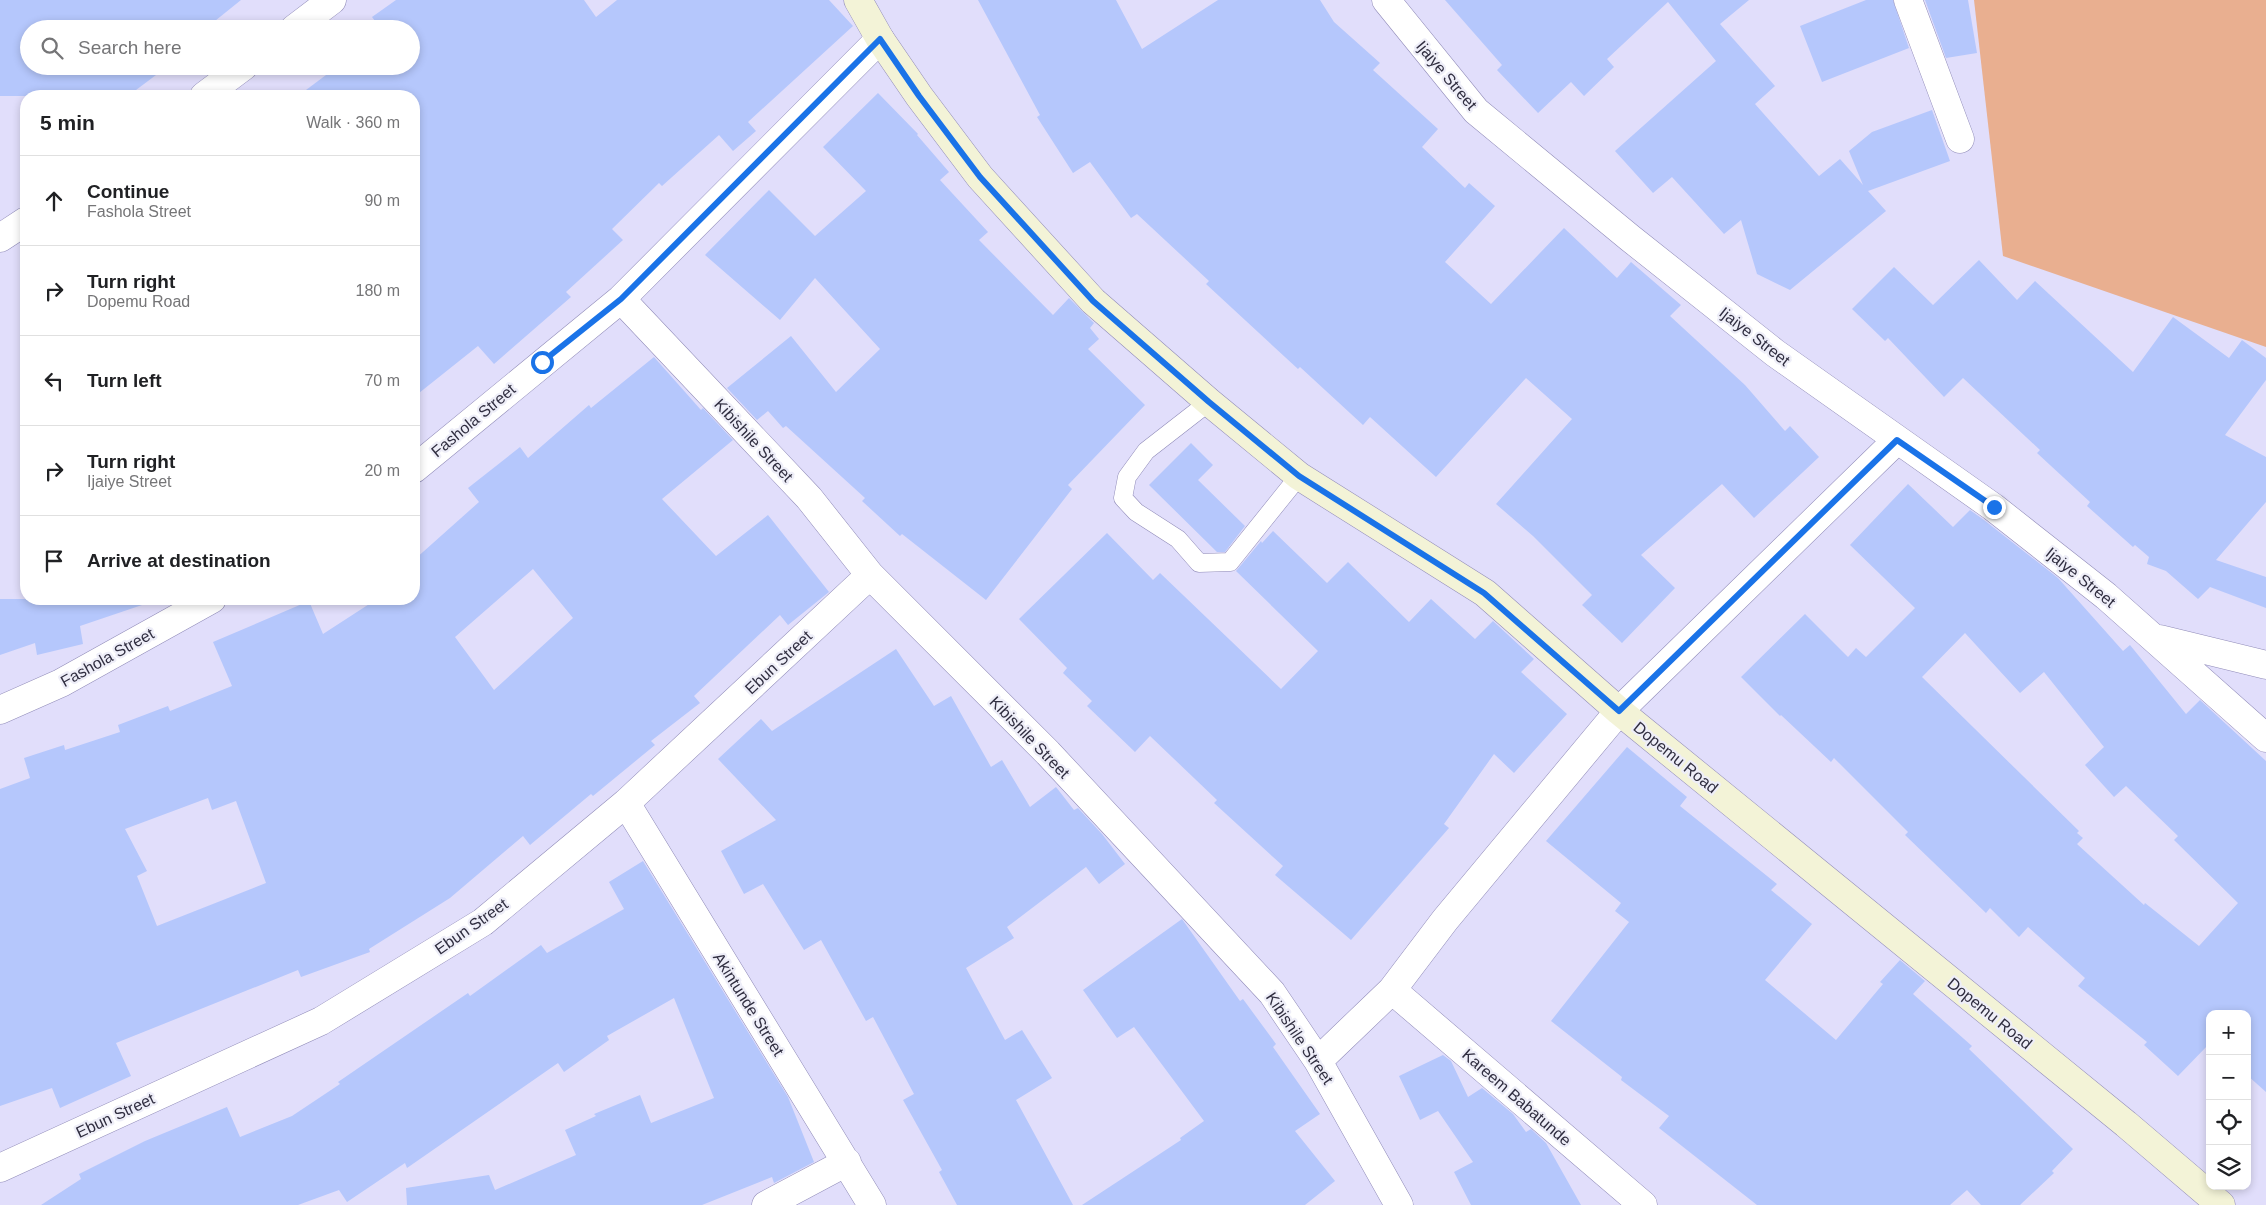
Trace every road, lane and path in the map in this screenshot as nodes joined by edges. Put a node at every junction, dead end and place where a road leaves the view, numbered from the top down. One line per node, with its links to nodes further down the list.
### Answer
1 (332, 0): 5 (street)
2 (858, 0): 6 (main road, Dopemu Road)
3 (1386, 0): 14 (street, Ijaiye Street)
4 (1908, 0): 9 (street)
5 (306, 20)
6 (880, 39): 12 (street, Fashola Street); 13 (main road, Dopemu Road)
7 (232, 75): 8 (street)
8 (212, 90)
9 (1960, 139)
10 (20, 225): 11 (street)
11 (0, 238)
12 (621, 299): 15 (street, Fashola Street); 17 (street, Kibishile Street)
13 (1209, 402): 16 (main road, Dopemu Road); 16 (lane)
14 (1897, 440): 19 (street, Ijaiye Street); 22 (street)
15 (420, 465)
16 (1299, 476): 22 (main road, Dopemu Road)
17 (870, 575): 24 (street, Ebun Street); 26 (street, Kibishile Street)
18 (201, 605): 21 (street, Fashola Street)
19 (2156, 638): 20 (street); 23 (street, Ijaiye Street)
20 (2266, 666)
21 (0, 710)
22 (1619, 711): 25 (street); 33 (main road, Dopemu Road)
23 (2266, 738)
24 (626, 803): 27 (street, Akintunde Street); 28 (street, Ebun Street)
25 (1392, 990): 26 (street); 32 (street, Kareem Babatunde)
26 (1318, 1061): 31 (street, Kibishile Street)
27 (847, 1162): 29 (street); 30 (street, Akintunde Street)
28 (0, 1168)
29 (766, 1205)
30 (872, 1205)
31 (1399, 1205)
32 (1643, 1205)
33 (2221, 1205)

